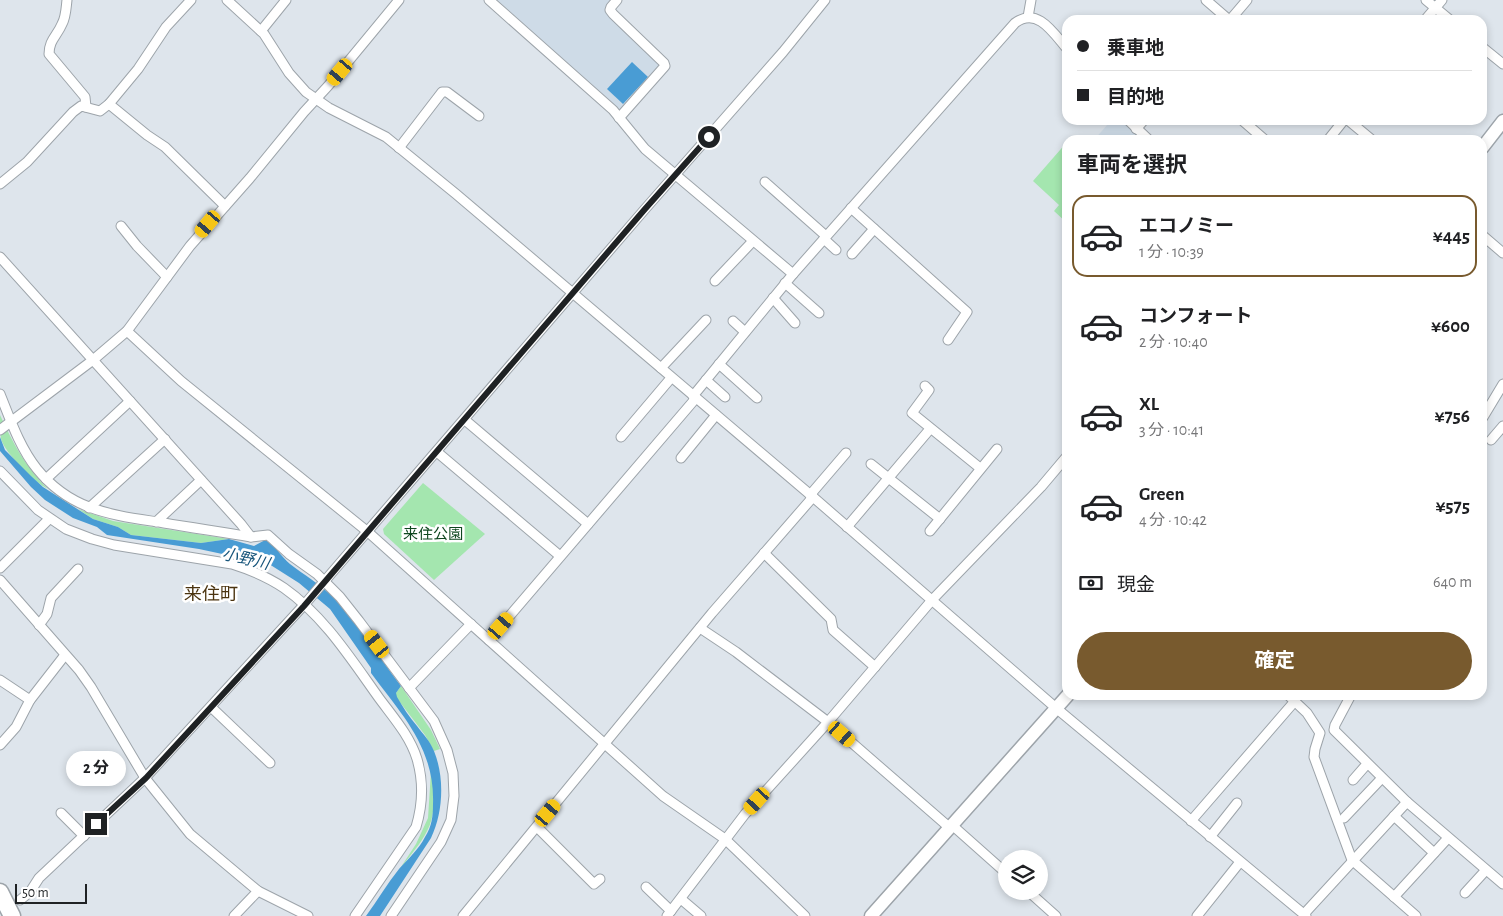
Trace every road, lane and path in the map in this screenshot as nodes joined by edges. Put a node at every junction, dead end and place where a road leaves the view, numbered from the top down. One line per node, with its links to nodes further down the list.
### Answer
1 (67, 0): 26 (street)
2 (191, 0): 25 (street)
3 (227, 0): 20 (street)
4 (286, 0): 20 (street)
5 (400, 0): 24 (street)
6 (489, 0): 28 (street)
7 (617, 0): 28 (street)
8 (825, 0): 42 (street)
9 (1031, 0): 19 (street)
10 (1206, 0): 15 (street)
11 (1247, 0): 16 (street)
12 (1426, 0): 14 (street)
13 (1442, 0): 14 (street)
14 (1435, 8): 17 (street); 18 (street)
15 (1224, 15)
16 (1234, 15)
17 (1429, 15)
18 (1444, 15)
19 (1028, 17): 21 (street); 46 (street)
20 (261, 31): 24 (street)
21 (1062, 43)
22 (1487, 51): 23 (street)
23 (1503, 64)
24 (316, 99): 41 (street); 45 (street)
25 (109, 104): 26 (street); 45 (street)
26 (86, 108): 44 (street)
27 (479, 116): 41 (street)
28 (620, 118): 42 (street)
29 (1503, 121): 40 (street)
30 (1132, 125): 35 (street)
31 (1140, 125): 35 (street)
32 (1248, 125): 37 (street)
33 (1342, 125): 38 (street)
34 (1352, 125): 39 (street)
35 (1136, 129): 36 (street)
36 (1143, 135)
37 (1259, 135)
38 (1332, 135)
39 (1366, 135)
40 (1487, 142)
41 (399, 148): 60 (street)
42 (676, 175): 50 (street); 60 (street)
43 (765, 182): 49 (street)
44 (0, 184)
45 (225, 206): 57 (street)
46 (851, 208): 48 (street); 49 (street)
47 (121, 226): 57 (street)
48 (874, 229): 54 (street); 68 (street)
49 (825, 237): 52 (street); 56 (street)
50 (753, 241): 56 (street); 58 (street)
51 (1487, 242): 53 (street)
52 (836, 250)
53 (1503, 253)
54 (852, 254)
55 (0, 257): 69 (street)
56 (793, 274): 59 (street)
57 (167, 277): 66 (street)
58 (715, 281)
59 (785, 283): 61 (street); 62 (street)
60 (572, 294): 71 (street); 83 (street)
61 (773, 298): 65 (street); 67 (street)
62 (819, 313)
63 (706, 320): 71 (street)
64 (733, 321): 67 (street)
65 (795, 323)
66 (127, 331): 69 (street); 110 (street)
67 (745, 332): 70 (street)
68 (948, 340)
69 (94, 360): 80 (street); 84 (street)
70 (719, 364): 73 (street); 79 (street)
71 (661, 368): 72 (street)
72 (671, 378): 77 (street); 88 (street)
73 (706, 380): 77 (street); 78 (street)
74 (1503, 384): 81 (street)
75 (925, 386): 86 (street)
76 (0, 394): 84 (street)
77 (694, 397): 82 (street); 107 (street)
78 (725, 397)
79 (757, 398)
80 (130, 400): 89 (street); 100 (street)
81 (1487, 411)
82 (716, 415): 94 (street); 102 (street)
83 (465, 420): 92 (street); 107 (street)
84 (10, 422): 87 (street); 100 (street)
85 (1503, 426): 90 (street)
86 (930, 429): 97 (street); 99 (street)
87 (0, 430)
88 (621, 437)
89 (165, 439): 101 (street); 103 (street)
90 (1491, 440)
91 (996, 449): 97 (street)
92 (437, 452): 110 (street); 113 (street)
93 (846, 453): 102 (street)
94 (681, 458)
95 (1062, 462): 118 (street)
96 (871, 464): 99 (street)
97 (980, 468): 105 (street)
98 (0, 471): 104 (street)
99 (888, 478): 105 (street); 108 (street)
100 (46, 479): 103 (street)
101 (201, 480): 106 (street); 111 (street)
102 (812, 496): 108 (street); 112 (street)
103 (89, 508): 106 (street)
104 (49, 519): 114 (street); 119 (street)
105 (940, 519): 109 (street)
106 (156, 522): 111 (street)
107 (588, 524): 113 (street)
108 (847, 527): 118 (street)
109 (930, 531)
110 (368, 532): 117 (street); 120 (street)
111 (251, 537): 117 (street)
112 (764, 553): 122 (street); 125 (street)
113 (560, 556): 123 (street)
114 (0, 568)
115 (78, 569): 121 (street)
116 (0, 580): 121 (street)
117 (324, 582): 119 (street); 127 (street)
118 (932, 600): 125 (street); 134 (street)
119 (306, 603): 133 (street); 176 (street)
120 (471, 624): 123 (street); 127 (street)
121 (39, 625): 124 (street)
122 (700, 628): 135 (street); 136 (street)
123 (489, 640): 136 (street)
124 (65, 655): 128 (street); 140 (street)
125 (876, 667): 135 (street)
126 (0, 680): 128 (street)
127 (409, 688): 177 (street)
128 (30, 700): 137 (street)
129 (1063, 700): 134 (street)
130 (1290, 700): 148 (street)
131 (1294, 700): 156 (street)
132 (1349, 700): 139 (street)
133 (211, 707): 138 (street); 140 (street)
134 (1056, 708): 148 (street); 150 (street)
135 (828, 722): 150 (street); 154 (street)
136 (605, 745): 149 (street); 154 (street)
137 (0, 746)
138 (270, 763)
139 (1367, 764): 141 (street); 142 (street)
140 (146, 778): 151 (street); 163 (street)
141 (1382, 778): 143 (street); 147 (street)
142 (1353, 780)
143 (1406, 802): 146 (street); 153 (street)
144 (1237, 803): 152 (street)
145 (61, 813): 151 (street)
146 (1394, 816): 155 (street); 156 (street)
147 (1344, 818)
148 (1191, 821): 152 (street)
149 (537, 827): 160 (street); 178 (street)
150 (951, 827): 158 (street); 181 (street)
151 (84, 836): 168 (street)
152 (1210, 837): 157 (street)
153 (1448, 838): 155 (street); 159 (street)
154 (725, 839): 167 (street); 180 (street)
155 (1434, 853): 166 (street)
156 (1352, 860): 166 (street); 171 (street)
157 (1240, 862): 171 (street); 183 (street)
158 (998, 865)
159 (1486, 870): 161 (street); 165 (street)
160 (600, 879)
161 (1503, 884)
162 (646, 887): 170 (street)
163 (258, 891): 174 (street); 175 (street)
164 (0, 892): 173 (highway)
165 (1466, 893)
166 (1394, 897): 172 (street)
167 (681, 899): 170 (street); 179 (street)
168 (20, 900)
169 (1038, 900): 182 (street)
170 (669, 914)
171 (1300, 914)
172 (1412, 915)
173 (12, 916)
174 (234, 916)
175 (308, 916)
176 (355, 916)
177 (391, 916)
178 (463, 916)
179 (701, 916)
180 (806, 916)
181 (871, 916)
182 (1056, 916)
183 (1197, 916)

